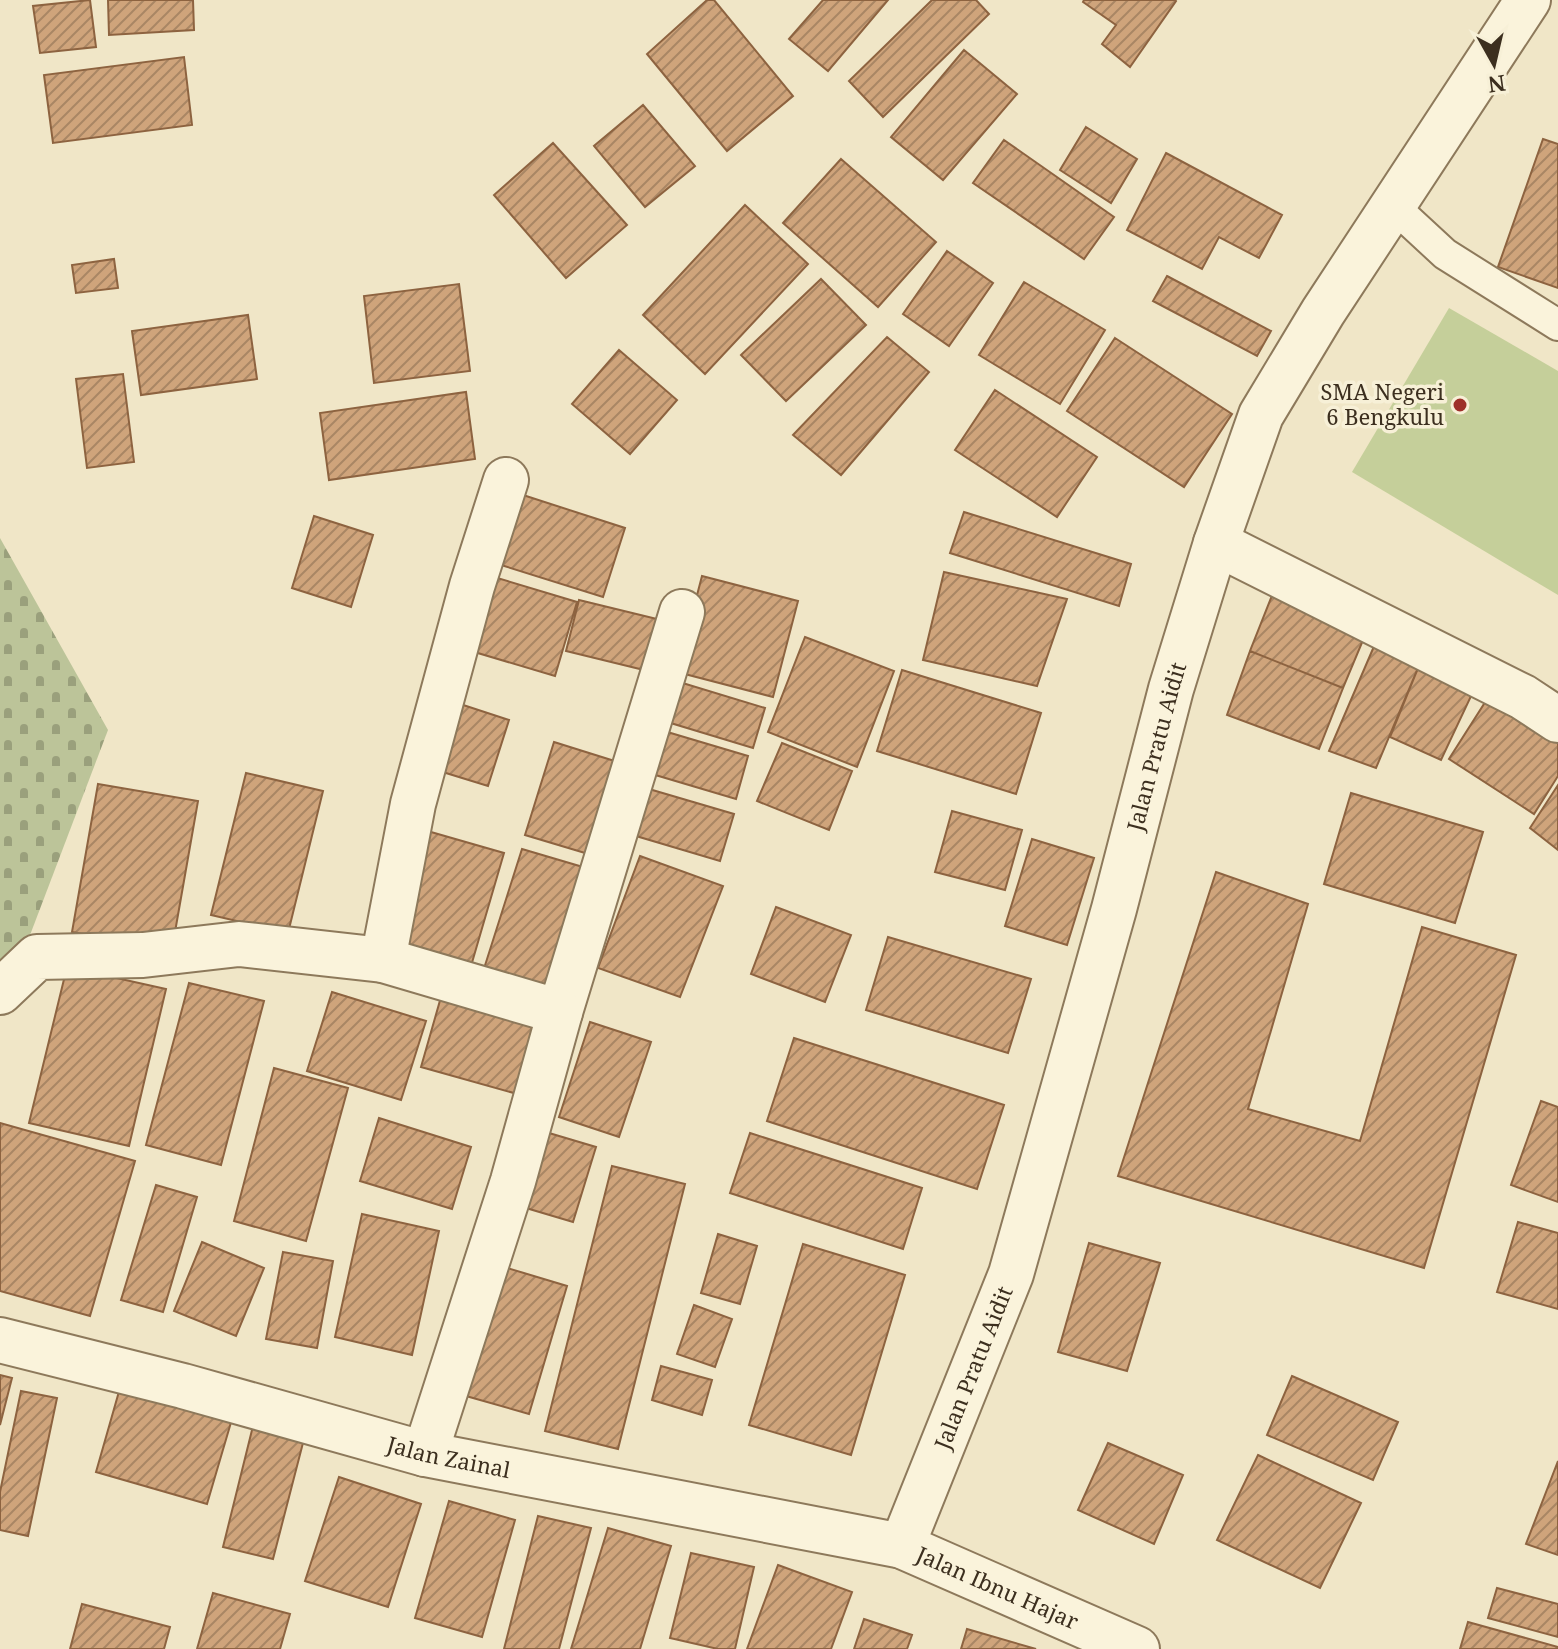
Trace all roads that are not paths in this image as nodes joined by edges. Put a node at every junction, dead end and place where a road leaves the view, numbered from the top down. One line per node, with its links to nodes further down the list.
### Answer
1 (1528, 0): 2 (street, Jalan Pratu Aidit)
2 (1392, 205): 3 (lane); 5 (street, Jalan Pratu Aidit)
3 (1558, 325)
4 (506, 480): 8 (street)
5 (1216, 543): 7 (street); 13 (street, Jalan Pratu Aidit)
6 (682, 612): 10 (street)
7 (1558, 720)
8 (383, 960): 9 (street); 10 (street)
9 (0, 992)
10 (560, 1012): 12 (street)
11 (0, 1340): 12 (street, Jalan Zainal)
12 (425, 1454): 13 (street, Jalan Zainal)
13 (902, 1546): 14 (street, Jalan Ibnu Hajar)
14 (1137, 1649)

